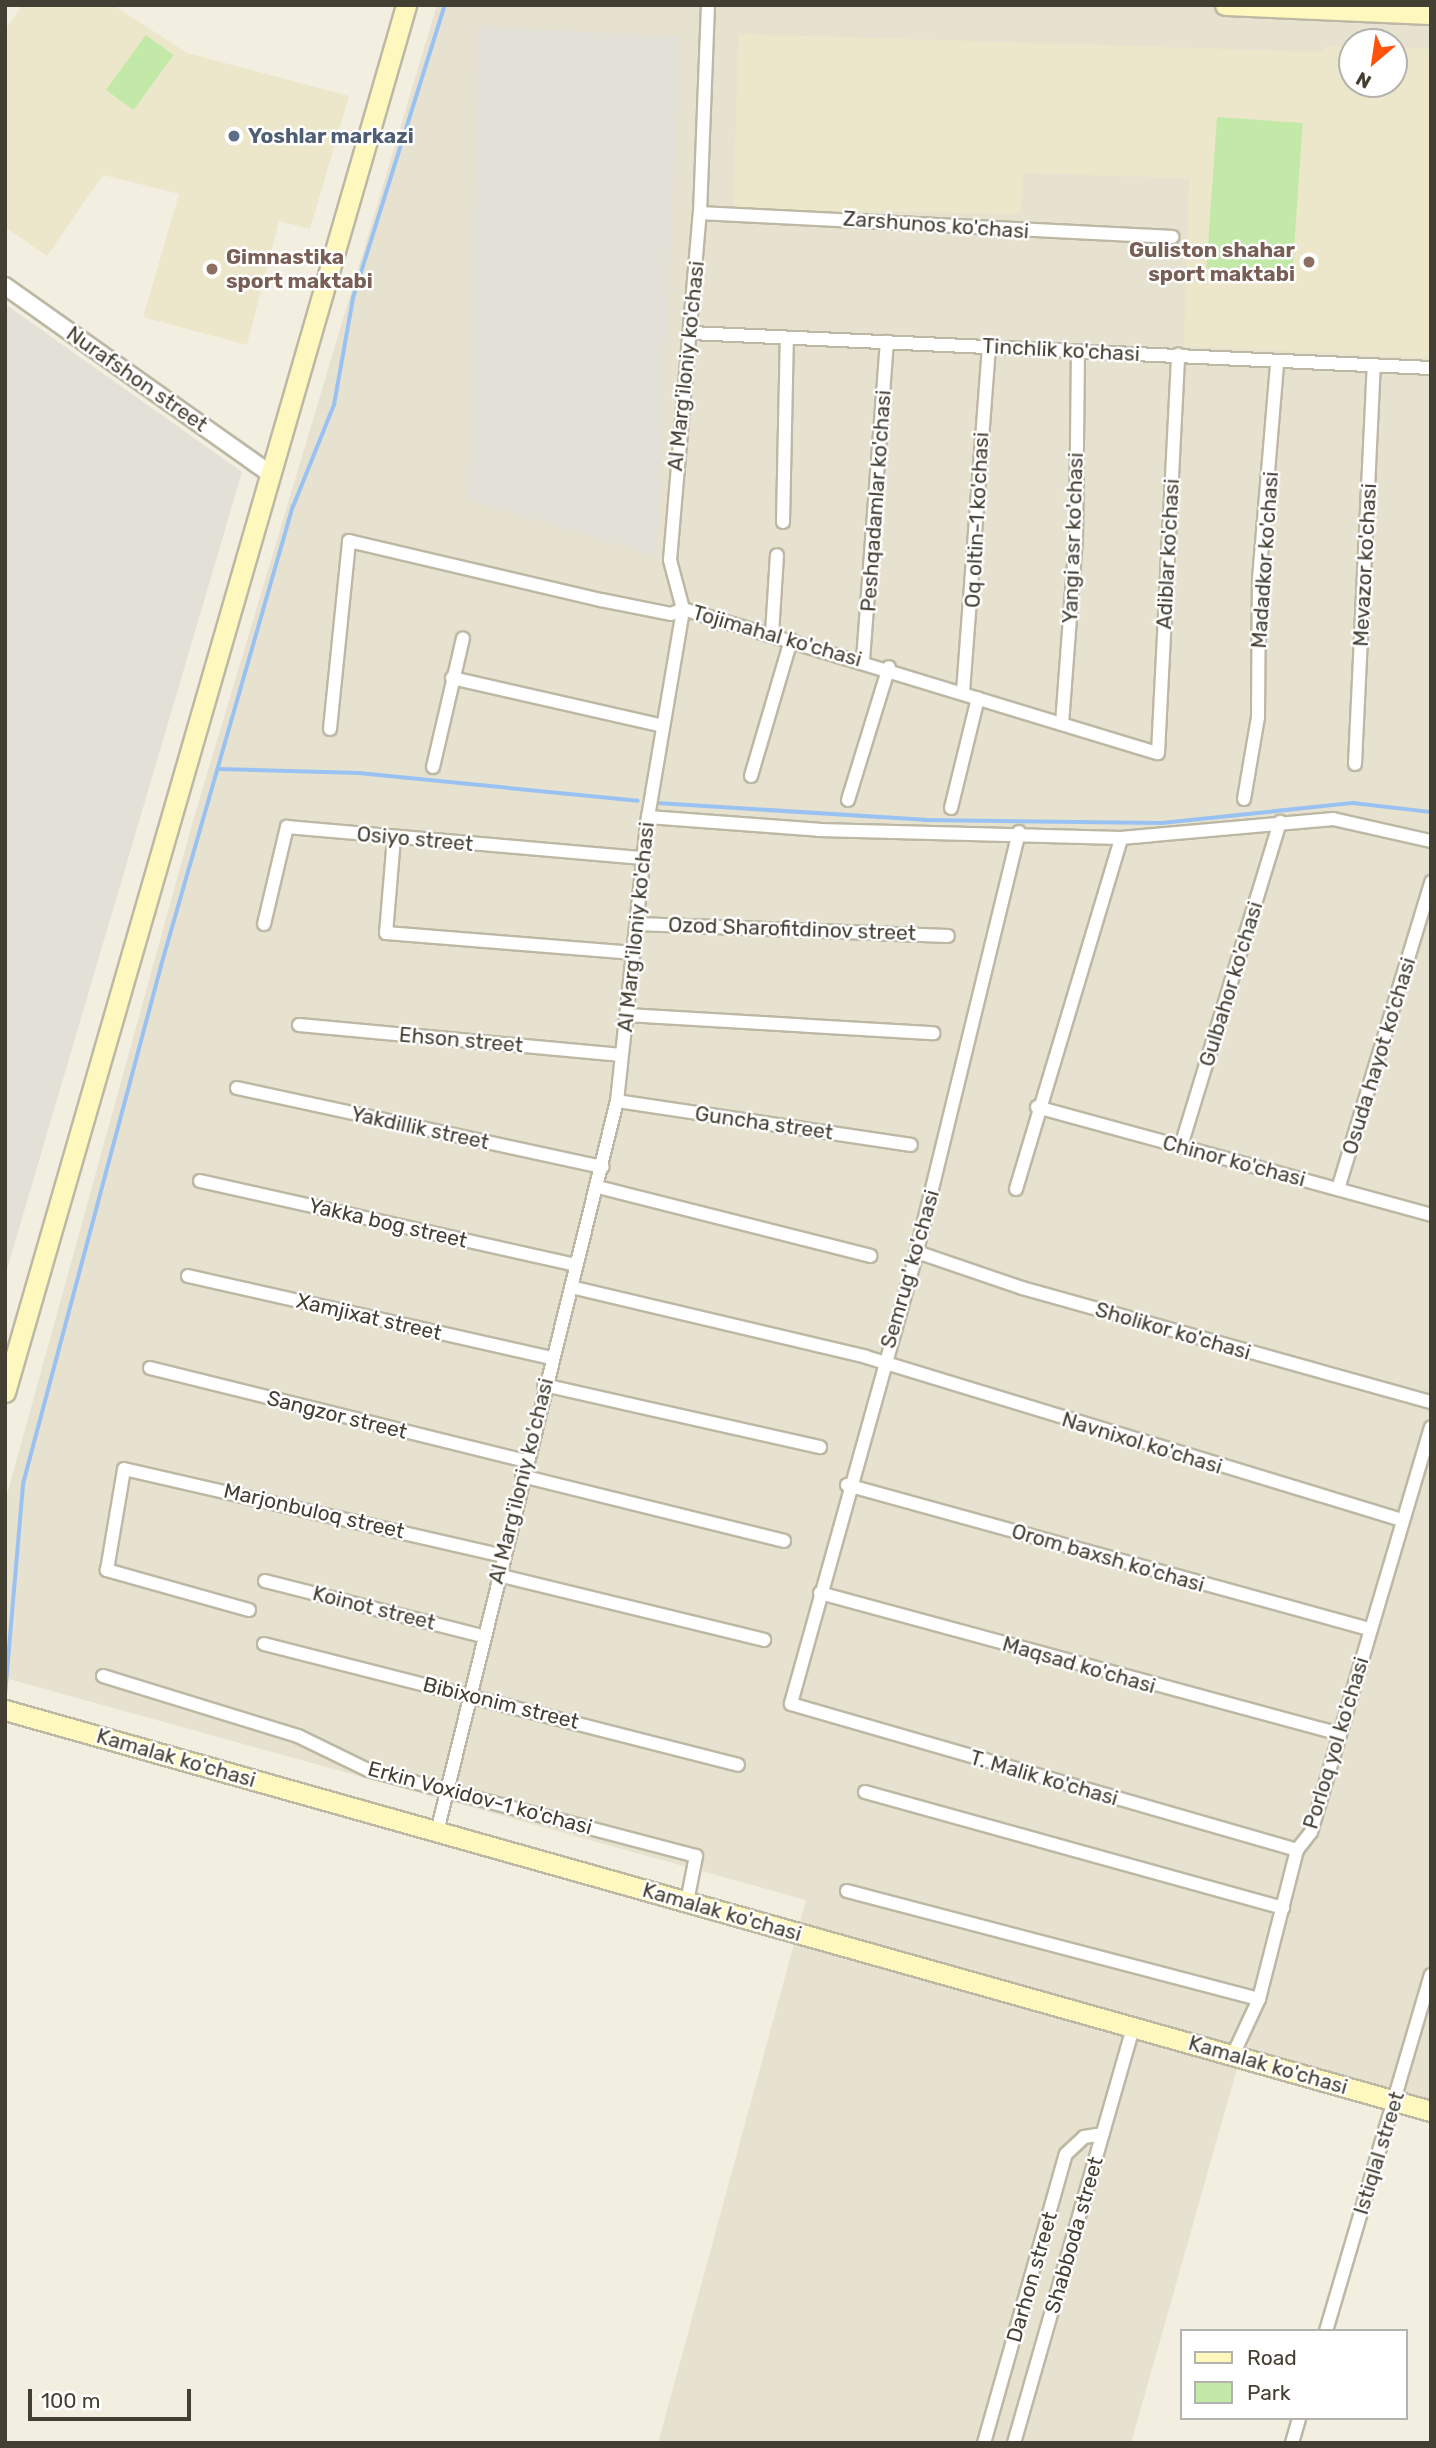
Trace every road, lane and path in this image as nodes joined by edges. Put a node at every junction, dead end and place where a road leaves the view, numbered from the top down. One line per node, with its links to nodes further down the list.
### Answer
1 (406, 5): 17 (main road)
2 (708, 5): 5 (street, Al Marg'iloniy ko'chasi)
3 (1225, 5): 4 (main road)
4 (1431, 14)
5 (700, 213): 6 (street, Zarshunos ko'chasi); 8 (street, Al Marg'iloniy ko'chasi)
6 (1172, 237)
7 (5, 286): 17 (street, Nurafshon street)
8 (691, 333): 9 (street, Tinchlik ko'chasi); 20 (street, Al Marg'iloniy ko'chasi)
9 (787, 338): 10 (street, Tinchlik ko'chasi); 18 (street)
10 (887, 342): 11 (street, Tinchlik ko'chasi); 24 (street, Peshqadamlar ko'chasi)
11 (989, 347): 12 (street, Tinchlik ko'chasi); 27 (street, Oq oltin-1 ko'chasi)
12 (1078, 351): 13 (street, Tinchlik ko'chasi); 29 (street, Yangi asr ko'chasi)
13 (1178, 355): 14 (street, Tinchlik ko'chasi); 32 (street, Adiblar ko'chasi)
14 (1277, 363): 15 (street, Tinchlik ko'chasi); 36 (street, Madadkor ko'chasi)
15 (1374, 365): 16 (street, Tinchlik ko'chasi); 33 (street, Mevazor ko'chasi)
16 (1431, 368)
17 (268, 472): 75 (main road)
18 (783, 522)
19 (778, 555): 21 (street)
20 (683, 609): 21 (street, Tojimahal ko'chasi); 30 (street, Al Marg'iloniy ko'chasi); 31 (street, Tojimahal ko'chasi)
21 (772, 634): 23 (street, Tojimahal ko'chasi)
22 (463, 638): 26 (street)
23 (791, 640): 24 (street, Tojimahal ko'chasi); 35 (street)
24 (863, 660): 25 (street, Tojimahal ko'chasi)
25 (888, 667): 27 (street, Tojimahal ko'chasi); 37 (street)
26 (452, 678): 30 (street); 34 (street)
27 (963, 692): 28 (street, Tojimahal ko'chasi)
28 (978, 698): 29 (street, Tojimahal ko'chasi); 38 (street)
29 (1062, 724): 32 (street, Tojimahal ko'chasi)
30 (663, 726): 39 (street, Al Marg'iloniy ko'chasi)
31 (330, 729)
32 (1158, 753)
33 (1355, 764)
34 (433, 767)
35 (751, 776)
36 (1244, 799)
37 (848, 800)
38 (951, 808)
39 (648, 817): 41 (street); 45 (street, Al Marg'iloniy ko'chasi)
40 (1280, 822): 43 (street); 44 (street); 59 (street, Gulbahor ko'chasi)
41 (1018, 832): 43 (street); 66 (street, Semrug' ko'chasi)
42 (394, 838): 45 (street, Osiyo street); 48 (street, Osiyo street); 50 (street)
43 (1121, 838): 57 (street)
44 (1431, 841)
45 (643, 858): 47 (street, Al Marg'iloniy ko'chasi)
46 (1431, 882): 64 (street, Osuda hayot ko'chasi)
47 (637, 923): 49 (street, Ozod Sharofitdinov street); 50 (street, Al Marg'iloniy ko'chasi)
48 (264, 924)
49 (947, 936)
50 (634, 953): 51 (street, Al Marg'iloniy ko'chasi)
51 (627, 1015): 53 (street); 54 (street, Al Marg'iloniy ko'chasi)
52 (299, 1025): 54 (street, Ehson street)
53 (933, 1033)
54 (622, 1055): 56 (street, Al Marg'iloniy ko'chasi)
55 (237, 1088): 60 (street, Yakdillik street)
56 (617, 1101): 58 (street, Guncha street); 60 (street, Al Marg'iloniy ko'chasi)
57 (1037, 1107): 59 (street, Chinor ko'chasi); 63 (street)
58 (911, 1145)
59 (1181, 1146): 64 (street, Chinor ko'chasi)
60 (603, 1167): 62 (street, Al Marg'iloniy ko'chasi)
61 (200, 1181): 68 (street, Yakka bog street)
62 (598, 1186): 67 (street); 68 (street, Al Marg'iloniy ko'chasi)
63 (1016, 1189)
64 (1338, 1189): 65 (street, Chinor ko'chasi)
65 (1431, 1215)
66 (917, 1252): 72 (street, Semrug' ko'chasi); 76 (street, Sholikor ko'chasi)
67 (870, 1256)
68 (575, 1265): 70 (street, Al Marg'iloniy ko'chasi)
69 (188, 1276): 71 (street, Xamjixat street)
70 (570, 1287): 71 (street, Al Marg'iloniy ko'chasi); 72 (street)
71 (551, 1359): 74 (street, Al Marg'iloniy ko'chasi)
72 (883, 1366): 81 (street, Semrug' ko'chasi); 82 (street, Navnixol ko'chasi)
73 (150, 1368): 79 (street, Sangzor street)
74 (544, 1385): 78 (street); 79 (street, Al Marg'iloniy ko'chasi)
75 (5, 1392)
76 (1431, 1402)
77 (1431, 1427): 82 (street, Porloq yol ko'chasi)
78 (820, 1447)
79 (525, 1461): 80 (street, Al Marg'iloniy ko'chasi)
80 (522, 1476): 83 (street); 84 (street, Al Marg'iloniy ko'chasi)
81 (847, 1485): 87 (street, Semrug' ko'chasi); 89 (street, Orom baxsh ko'chasi)
82 (1402, 1520): 89 (street, Porloq yol ko'chasi)
83 (784, 1541)
84 (503, 1556): 85 (street, Al Marg'iloniy ko'chasi); 88 (street, Marjonbuloq street)
85 (498, 1575): 90 (street, Al Marg'iloniy ko'chasi); 91 (street)
86 (265, 1581): 90 (street, Koinot street)
87 (820, 1593): 95 (street, Semrug' ko'chasi); 97 (street, Maqsad ko'chasi)
88 (250, 1610)
89 (1369, 1629): 97 (street, Porloq yol ko'chasi)
90 (482, 1636): 94 (street, Al Marg'iloniy ko'chasi)
91 (764, 1640)
92 (264, 1644): 94 (street, Bibixonim street)
93 (103, 1676): 99 (street, Erkin Voxidov-1 ko'chasi)
94 (472, 1695): 98 (street, Bibixonim street); 99 (street, Al Marg'iloniy ko'chasi)
95 (790, 1704): 102 (street, T. Malik ko'chasi)
96 (10, 1712): 101 (main road, Kamalak ko'chasi)
97 (1340, 1734): 102 (street, Porloq yol ko'chasi)
98 (738, 1765)
99 (450, 1791): 101 (street, Al Marg'iloniy ko'chasi); 104 (street, Erkin Voxidov-1 ko'chasi)
100 (865, 1792): 105 (street)
101 (437, 1832): 104 (main road, Kamalak ko'chasi)
102 (1297, 1850): 105 (street, Porloq yol ko'chasi)
103 (847, 1891): 107 (street)
104 (687, 1902): 108 (main road, Kamalak ko'chasi)
105 (1283, 1908): 107 (street, Porloq yol ko'chasi)
106 (1431, 1975): 110 (street, Istiqlal street)
107 (1259, 1999): 109 (street, Porloq yol ko'chasi)
108 (1133, 2027): 109 (main road, Kamalak ko'chasi); 112 (street, Shabboda street)
109 (1233, 2055): 110 (main road, Kamalak ko'chasi)
110 (1396, 2101): 111 (main road, Kamalak ko'chasi); 113 (street, Istiqlal street)
111 (1431, 2111)
112 (1103, 2134): 115 (street, Darhon street); 116 (street, Shabboda street)
113 (1327, 2329)
114 (1298, 2420): 117 (street)
115 (989, 2442)
116 (1014, 2443)
117 (1292, 2443)

